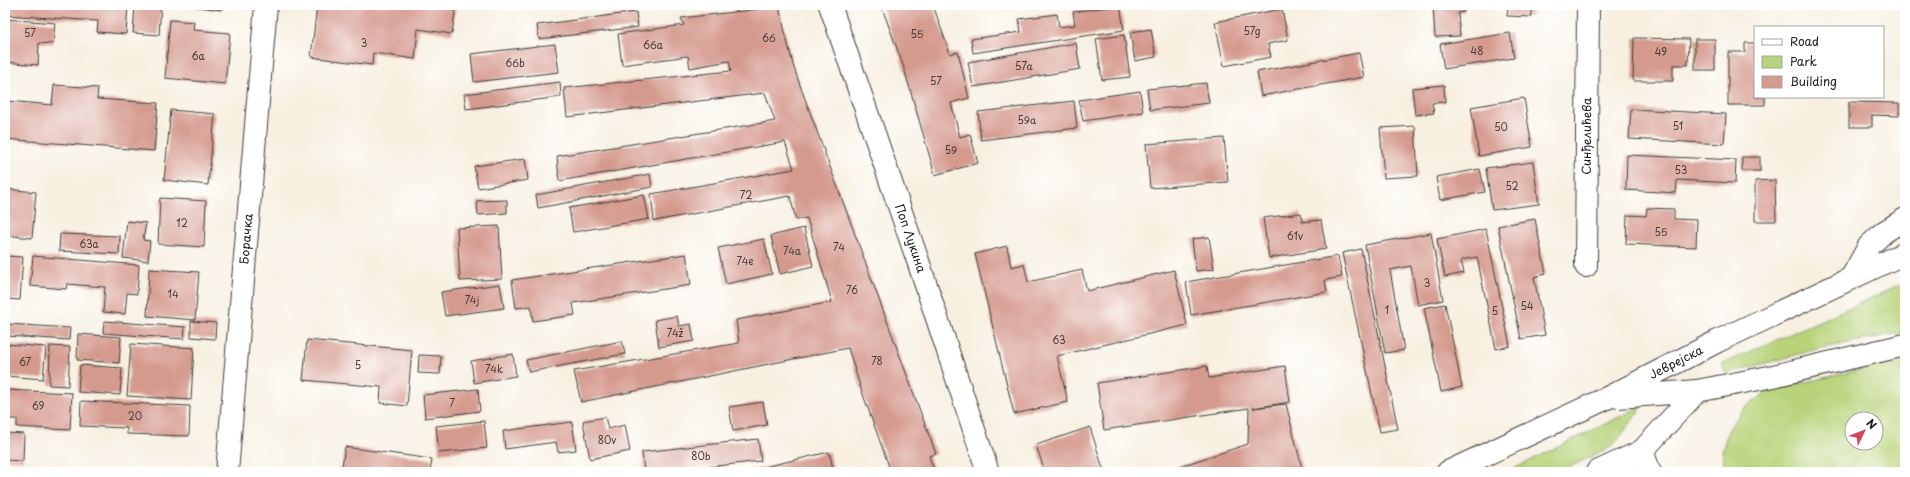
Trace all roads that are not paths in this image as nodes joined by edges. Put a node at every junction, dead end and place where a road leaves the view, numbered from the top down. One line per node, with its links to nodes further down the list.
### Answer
1 (266, 5): 12 (street, Борачка)
2 (830, 5): 13 (street, Поп Лукина)
3 (1588, 5): 6 (street, Синђелићева)
4 (1905, 219): 7 (street)
5 (1905, 253): 7 (street, Јеврејска)
6 (1586, 266)
7 (1852, 277): 10 (street, Јеврејска)
8 (1905, 345): 9 (street)
9 (1696, 391): 10 (street); 11 (street)
10 (1609, 397): 14 (street, Јеврејска)
11 (1642, 451): 15 (street); 16 (street)
12 (227, 472)
13 (988, 472)
14 (1448, 472)
15 (1597, 472)
16 (1650, 472)

